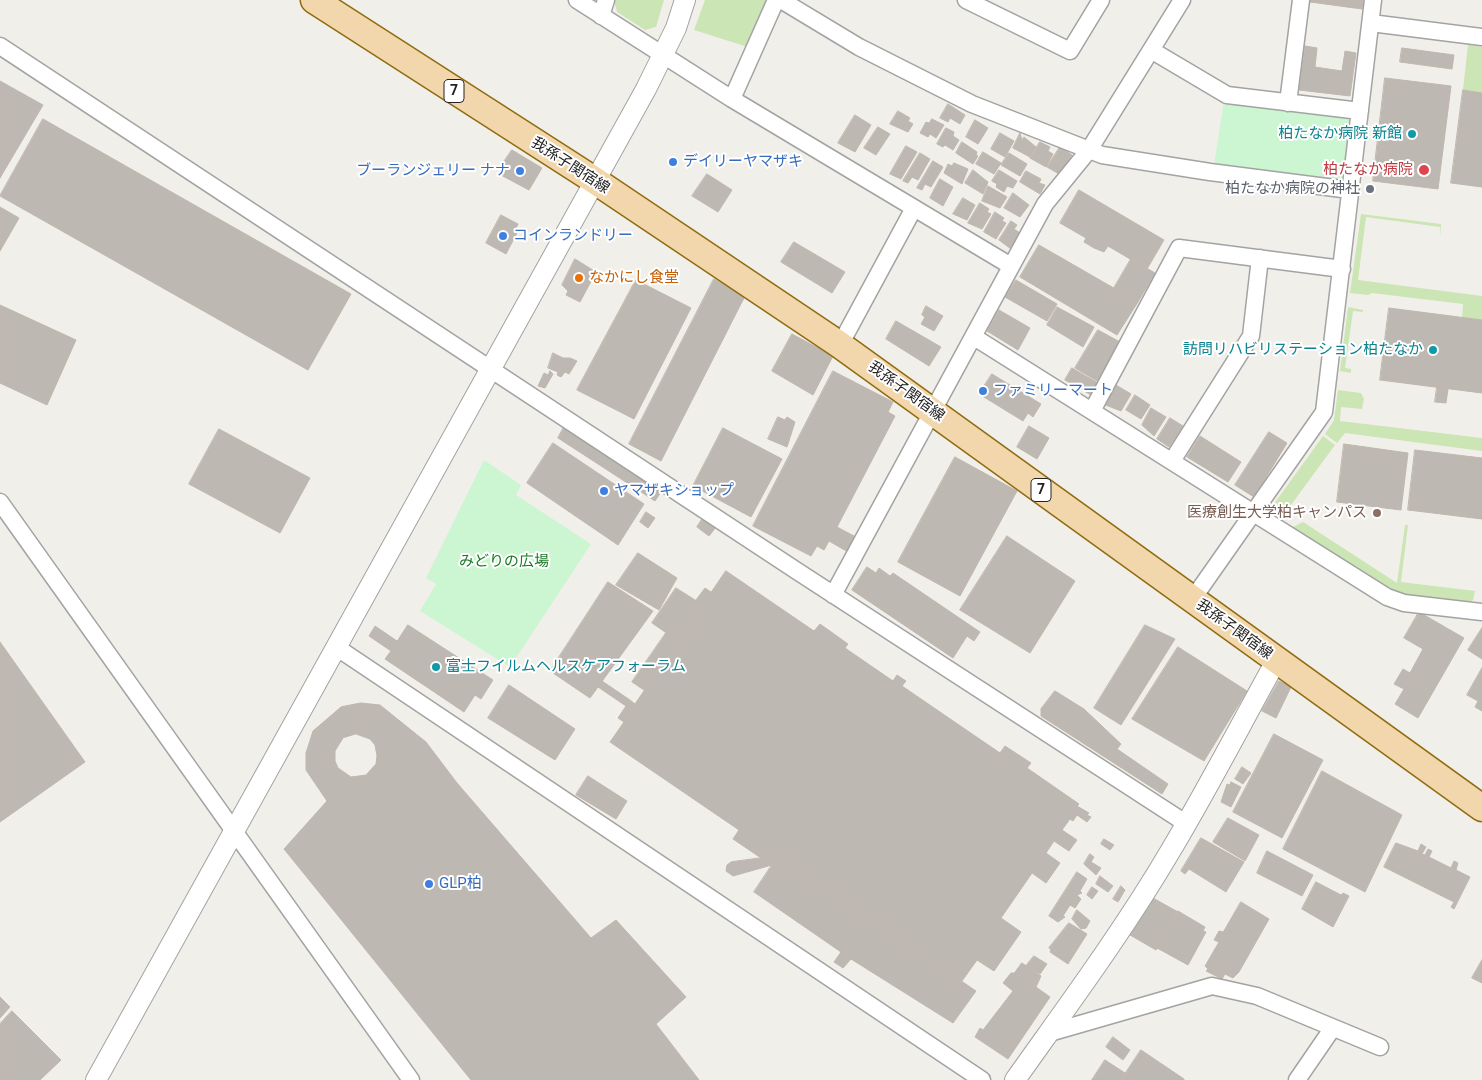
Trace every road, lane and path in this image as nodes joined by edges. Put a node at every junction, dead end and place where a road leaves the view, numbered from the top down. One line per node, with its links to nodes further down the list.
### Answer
1 (314, 0): 22 (main road, 我孫子関宿線 / 7)
2 (577, 0): 12 (street)
3 (606, 0): 12 (street)
4 (685, 0): 17 (street)
5 (776, 0): 18 (street)
6 (781, 0): 21 (street)
7 (966, 0): 8 (street)
8 (1101, 0)
9 (1182, 0): 16 (street)
10 (1301, 0): 19 (street)
11 (1373, 0): 13 (street)
12 (601, 16): 17 (street)
13 (1370, 23): 14 (street); 20 (street)
14 (1482, 37)
15 (0, 46): 30 (street)
16 (1151, 50): 19 (street); 21 (street)
17 (663, 55): 18 (street); 22 (street)
18 (732, 99): 24 (street)
19 (1288, 103): 20 (street)
20 (1360, 111): 23 (street)
21 (1088, 150): 23 (street); 26 (street)
22 (594, 180): 29 (main road, 我孫子関宿線 / 7); 30 (street)
23 (1350, 190): 27 (street)
24 (914, 208): 26 (street); 29 (street)
25 (1260, 258): 27 (street); 32 (street); 33 (street)
26 (1011, 266): 28 (street)
27 (1342, 269): 35 (street)
28 (974, 337): 31 (street); 32 (street)
29 (840, 345): 31 (main road, 我孫子関宿線 / 7)
30 (491, 369): 36 (street); 39 (street)
31 (933, 411): 36 (street); 37 (main road, 我孫子関宿線 / 7)
32 (1092, 411): 33 (street)
33 (1172, 461): 35 (street)
34 (0, 502): 43 (street)
35 (1254, 512): 37 (street); 38 (street)
36 (833, 595): 42 (street)
37 (1192, 600): 40 (main road, 我孫子関宿線 / 7)
38 (1482, 612)
39 (336, 647): 43 (street); 49 (street)
40 (1276, 660): 41 (main road, 我孫子関宿線 / 7); 42 (street)
41 (1482, 808)
42 (1187, 824): 45 (street)
43 (234, 830): 47 (street); 48 (street)
44 (1332, 1029): 45 (street); 46 (street); 51 (street)
45 (1049, 1033): 50 (street)
46 (1380, 1047)
47 (96, 1080)
48 (411, 1080)
49 (982, 1080)
50 (1015, 1080)
51 (1297, 1080)

